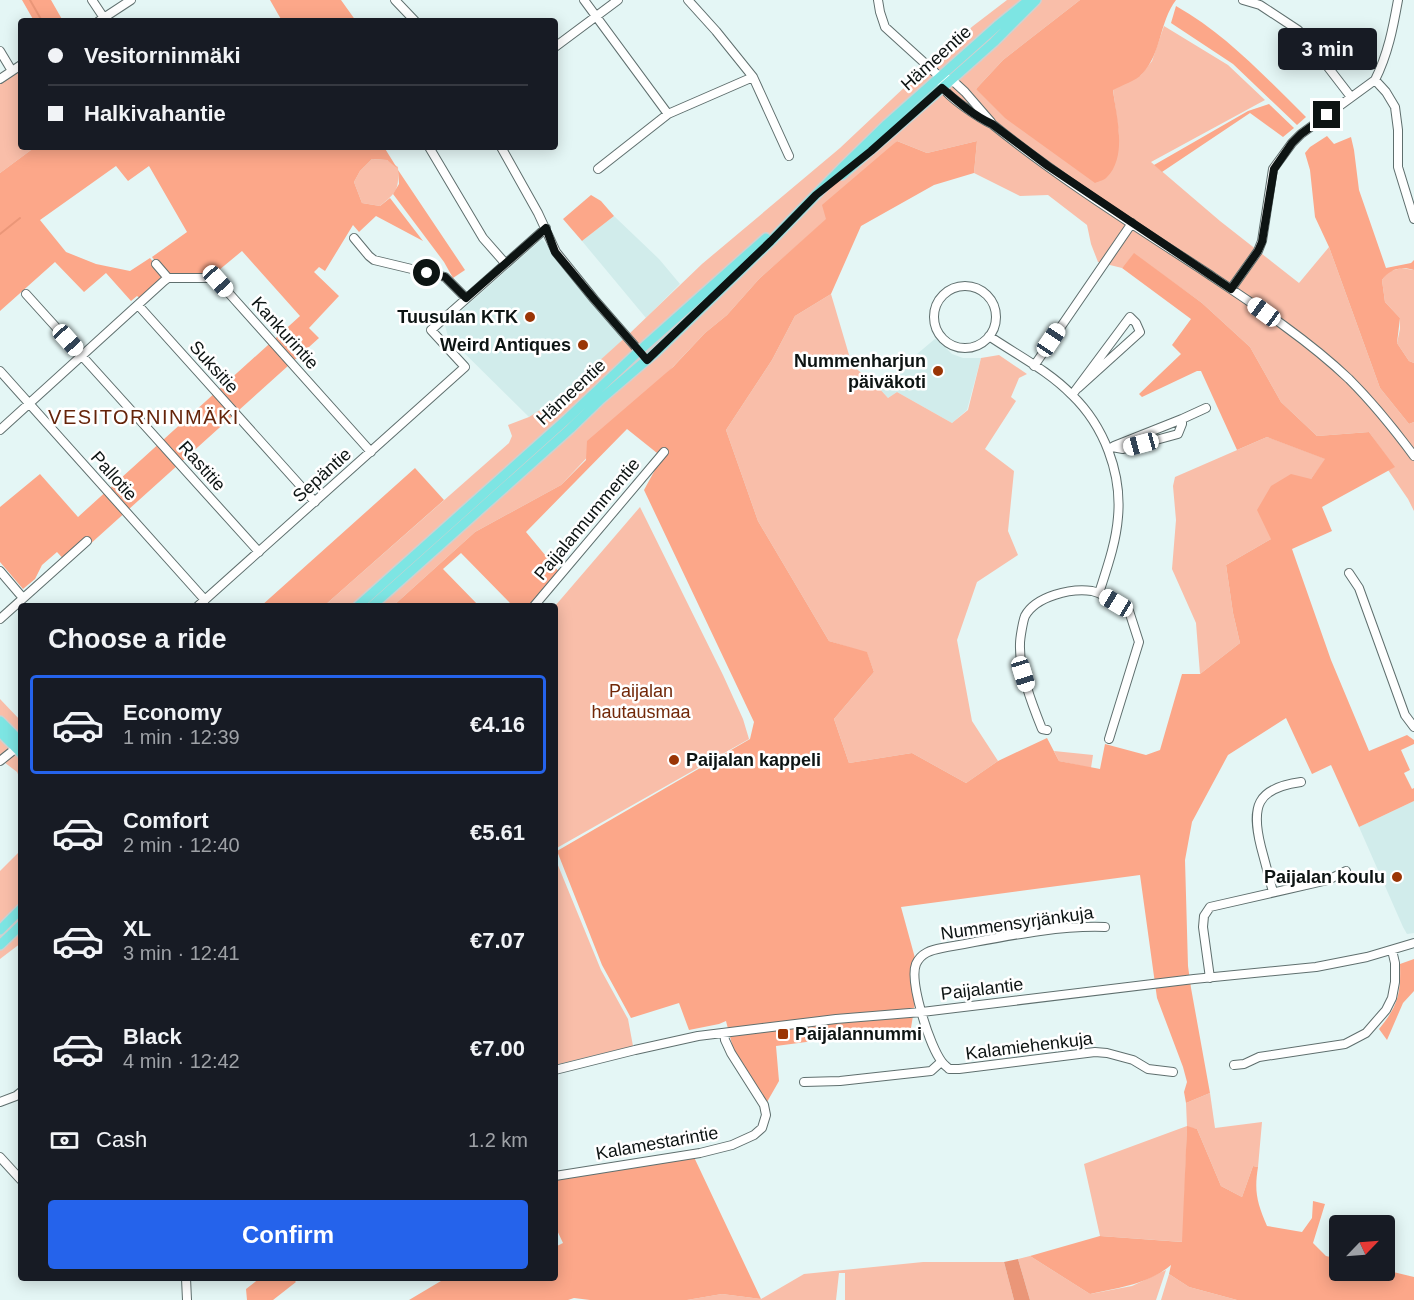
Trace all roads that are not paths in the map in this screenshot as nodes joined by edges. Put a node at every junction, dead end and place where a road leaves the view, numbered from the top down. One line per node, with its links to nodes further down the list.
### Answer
1 (92, 0): 13 (street)
2 (131, 0): 14 (street)
3 (395, 0): 15 (street)
4 (584, 0): 12 (street)
5 (618, 0): 12 (street)
6 (688, 0): 20 (street)
7 (878, 0): 21 (street)
8 (1029, 0): 21 (main road, Hämeentie)
9 (1036, 0): 23 (main road, Hämeentie)
10 (1243, 0): 26 (street)
11 (1398, 0): 24 (street)
12 (596, 16): 16 (street); 27 (street)
13 (102, 18)
14 (106, 18)
15 (412, 18)
16 (558, 45)
17 (0, 51): 19 (street)
18 (18, 68): 19 (street)
19 (12, 71): 22 (street)
20 (753, 77): 27 (street); 31 (street)
21 (940, 77): 23 (street); 25 (street); 33 (main road, Hämeentie)
22 (0, 79)
23 (952, 80): 25 (main road, Hämeentie); 28 (street)
24 (1376, 80): 26 (street); 35 (street)
25 (942, 88): 28 (street); 33 (main road, Hämeentie)
26 (1351, 97): 42 (street)
27 (668, 114): 32 (street)
28 (992, 124): 36 (street)
29 (431, 150): 39 (street)
30 (503, 150): 37 (street)
31 (789, 156)
32 (598, 169)
33 (816, 195): 34 (main road, Hämeentie)
34 (807, 204): 47 (main road, Hämeentie); 49 (main road, Hämeentie)
35 (1414, 219)
36 (1132, 223): 42 (street); 50 (street)
37 (546, 228): 39 (street); 47 (street)
38 (354, 238): 44 (street)
39 (506, 263): 44 (street)
40 (156, 264): 41 (street)
41 (168, 278): 45 (street); 59 (street, Kankurintie)
42 (1231, 289): 61 (street)
43 (26, 294): 48 (street, Rastitie)
44 (466, 298): 59 (street, Sepäntie)
45 (138, 305): 48 (street); 62 (street, Suksitie)
46 (989, 336): 46 (street); 50 (street)
47 (639, 351): 49 (street); 71 (main road, Hämeentie)
48 (82, 356): 54 (street); 64 (street, Rastitie)
49 (647, 360): 72 (main road, Hämeentie)
50 (1034, 366): 53 (street)
51 (0, 371): 54 (street, Pallotie)
52 (1078, 388): 52 (street); 53 (street)
53 (1072, 395): 58 (street)
54 (29, 404): 57 (street); 70 (street, Pallotie)
55 (1206, 408): 56 (street)
56 (1182, 419): 58 (street); 58 (street)
57 (0, 430)
58 (1110, 448): 67 (street)
59 (371, 452): 62 (street, Sepäntie)
60 (664, 452): 73 (street, Paijalannummentie)
61 (1414, 455)
62 (315, 502): 64 (street, Sepäntie)
63 (87, 541): 68 (street)
64 (259, 552): 70 (street, Sepäntie)
65 (0, 571): 68 (street)
66 (1349, 573): 77 (street)
67 (1100, 593): 78 (street); 80 (street)
68 (24, 598): 69 (street)
69 (19, 603)
70 (202, 603)
71 (361, 603)
72 (375, 603)
73 (537, 603)
74 (18, 604): 75 (street)
75 (0, 620)
76 (0, 721): 81 (main road)
77 (1414, 727)
78 (1047, 730)
79 (0, 732): 82 (main road)
80 (1109, 739)
81 (18, 744)
82 (18, 746)
83 (18, 748): 84 (street)
84 (0, 760)
85 (1301, 782): 87 (street)
86 (1346, 871): 87 (street)
87 (1273, 892): 95 (street)
88 (18, 912): 91 (main road)
89 (1105, 927): 96 (street, Nummensyrjänkuja)
90 (18, 928): 93 (main road)
91 (0, 930)
92 (1414, 943): 94 (street, Paijalantie)
93 (0, 945)
94 (1392, 950): 95 (street, Paijalantie); 99 (street)
95 (1210, 978): 96 (street, Paijalantie)
96 (922, 1012): 97 (street, Paijalantie); 98 (street, Kalamiehenkuja)
97 (724, 1033): 100 (street, Paijalantie); 106 (street, Kalamestarintie)
98 (941, 1062): 101 (street, Kalamiehenkuja); 102 (street)
99 (1234, 1065)
100 (558, 1069)
101 (1173, 1072)
102 (804, 1082)
103 (18, 1094): 104 (street)
104 (0, 1102)
105 (0, 1157): 107 (street)
106 (558, 1176)
107 (18, 1177)
108 (186, 1281): 109 (street)
109 (187, 1300)

